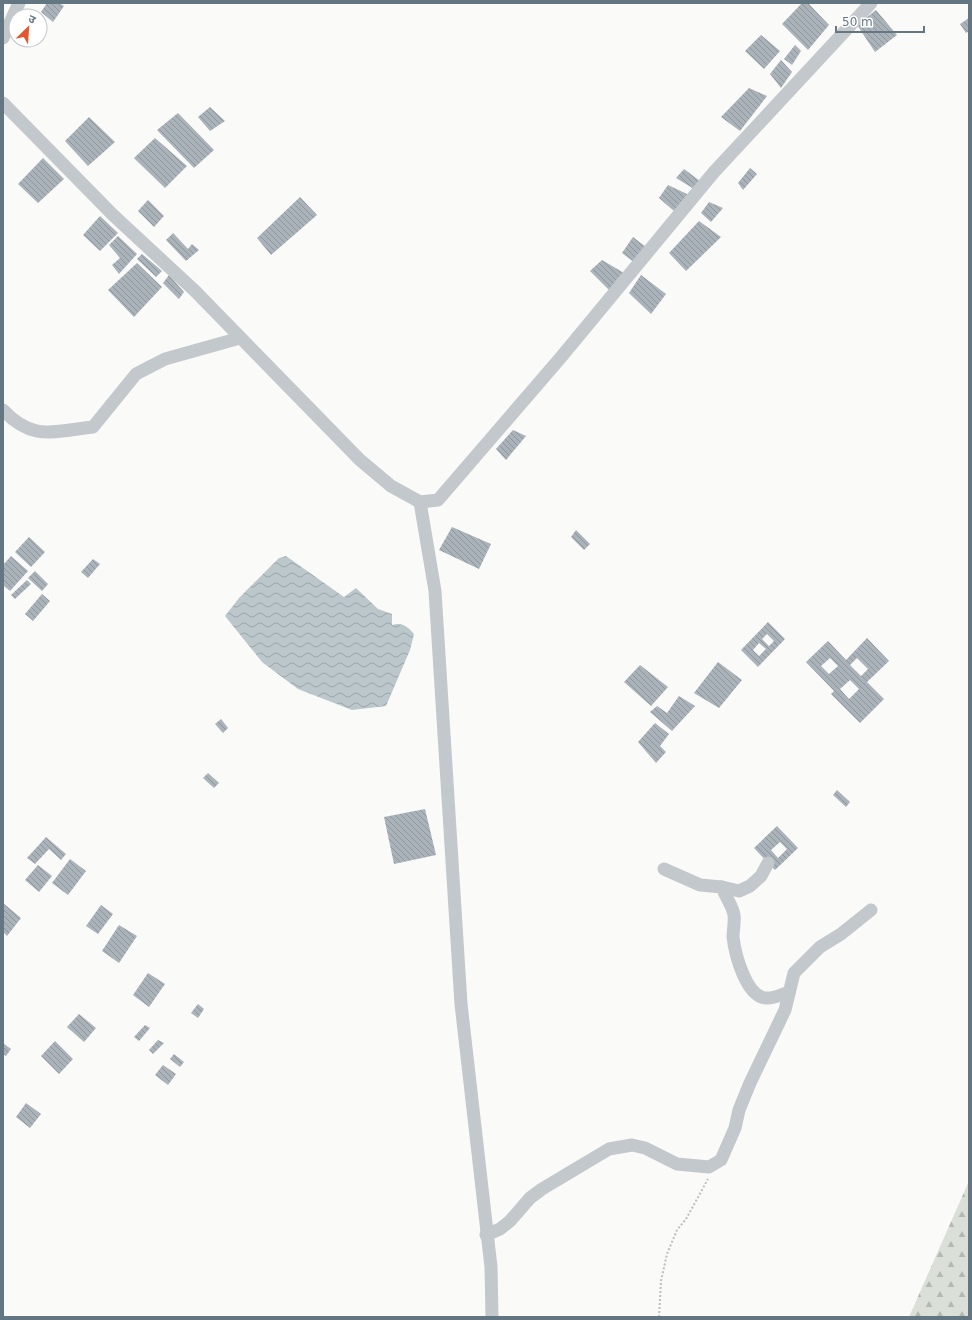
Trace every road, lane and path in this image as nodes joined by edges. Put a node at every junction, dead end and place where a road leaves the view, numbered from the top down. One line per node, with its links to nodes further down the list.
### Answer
1 (19, 3): 3 (street)
2 (871, 3): 7 (street)
3 (3, 38)
4 (3, 103): 5 (street)
5 (240, 338): 6 (street); 7 (street)
6 (3, 410)
7 (420, 502): 14 (street)
8 (768, 863): 10 (street)
9 (664, 869): 10 (street)
10 (722, 887): 12 (street)
11 (870, 910): 12 (street)
12 (789, 992): 13 (street)
13 (714, 1164): 14 (street); 16 (path)
14 (486, 1235): 15 (street)
15 (492, 1317)
16 (659, 1317)

